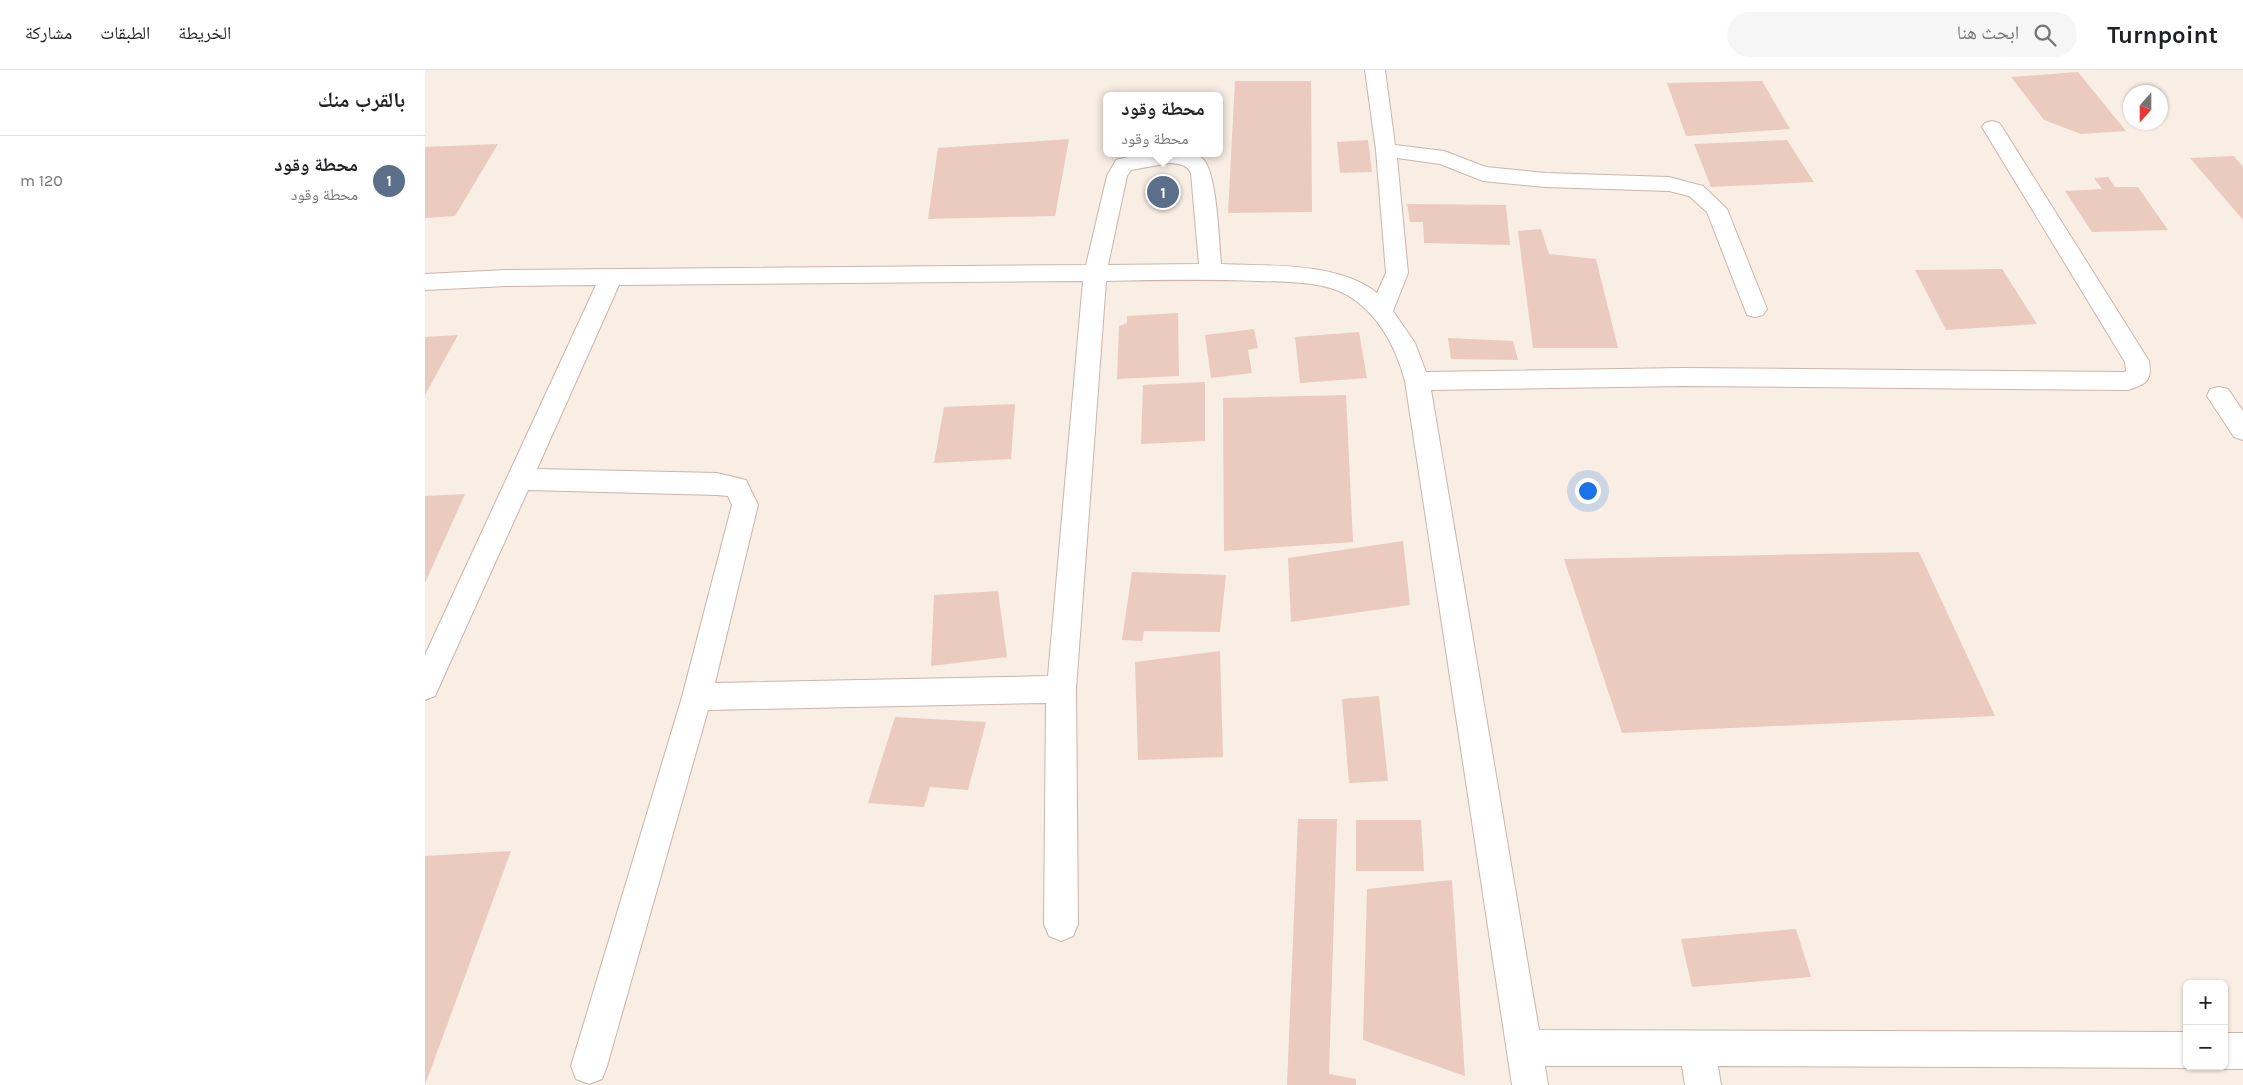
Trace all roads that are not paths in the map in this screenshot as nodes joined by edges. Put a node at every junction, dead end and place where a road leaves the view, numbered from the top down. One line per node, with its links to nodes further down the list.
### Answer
1 (1375, 70): 3 (street)
2 (1992, 127): 12 (street)
3 (1386, 150): 10 (street); 11 (street)
4 (1170, 157): 7 (street)
5 (1182, 157): 6 (street)
6 (1211, 272): 7 (street); 11 (street)
7 (1095, 273): 8 (street); 17 (street)
8 (611, 278): 9 (street); 15 (street)
9 (425, 282)
10 (1755, 308)
11 (1381, 312): 12 (street)
12 (1417, 381): 20 (street)
13 (2219, 396): 14 (street)
14 (2243, 430)
15 (520, 479): 16 (street); 18 (street)
16 (425, 687)
17 (1061, 689): 18 (street); 19 (street)
18 (697, 697): 25 (street)
19 (1061, 924)
20 (1525, 1048): 21 (street); 26 (street)
21 (1697, 1048): 22 (street); 27 (street)
22 (2183, 1050)
23 (2228, 1051): 24 (street)
24 (2243, 1051)
25 (589, 1066)
26 (1531, 1085)
27 (1703, 1085)

